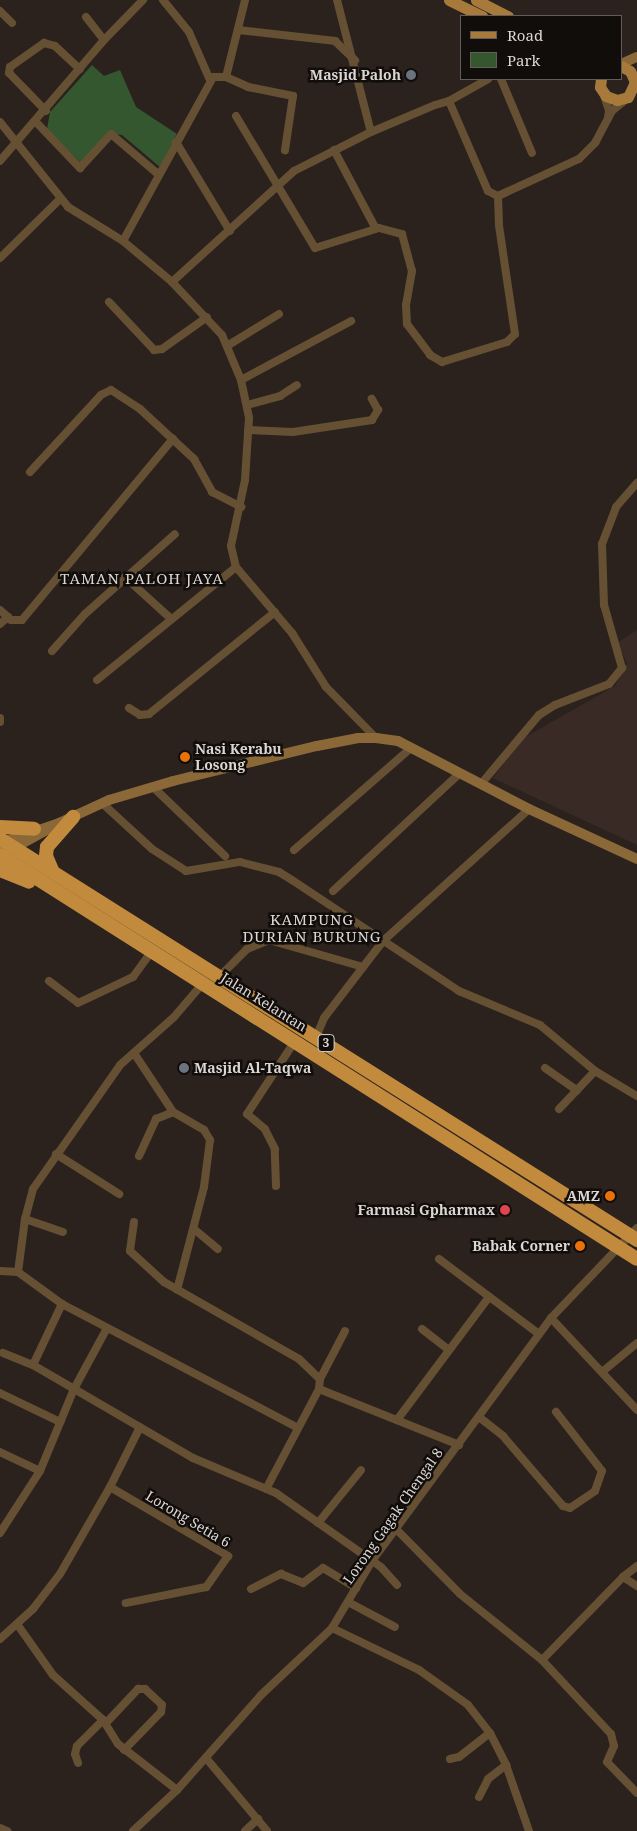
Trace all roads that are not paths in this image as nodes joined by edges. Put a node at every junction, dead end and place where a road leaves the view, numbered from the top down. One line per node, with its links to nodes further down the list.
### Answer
1 (143, 0): 13 (street)
2 (163, 0): 20 (street)
3 (245, 0): 12 (street)
4 (337, 0): 15 (street)
5 (449, 0): 8 (main road)
6 (476, 0): 9 (main road)
7 (0, 11): 11 (street)
8 (480, 15)
9 (506, 15)
10 (86, 17): 13 (street)
11 (12, 23)
12 (238, 30): 15 (street); 19 (street)
13 (104, 40): 18 (street)
14 (637, 57): 16 (street)
15 (355, 60): 31 (street)
16 (622, 64)
17 (622, 66): 24 (main road)
18 (80, 70): 26 (street); 26 (street)
19 (226, 78): 20 (street); 34 (street)
20 (210, 80): 32 (street)
21 (486, 80): 25 (street)
22 (501, 80): 36 (street)
23 (599, 84): 24 (main road); 28 (street)
24 (633, 88): 28 (street)
25 (449, 101): 31 (street); 40 (street)
26 (46, 111): 30 (street)
27 (236, 116): 39 (street)
28 (608, 120): 40 (street)
29 (0, 122): 33 (street)
30 (36, 122): 33 (street); 38 (street)
31 (371, 132): 35 (street)
32 (176, 142): 38 (street); 43 (street)
33 (16, 144): 37 (street); 41 (street)
34 (285, 150)
35 (334, 150): 39 (street); 42 (street)
36 (532, 153)
37 (0, 161)
38 (159, 174): 44 (street)
39 (278, 186): 42 (street); 43 (street)
40 (498, 196): 42 (street)
41 (60, 199): 44 (street); 45 (street)
42 (376, 229)
43 (230, 231): 46 (street)
44 (123, 241): 46 (street)
45 (0, 258)
46 (172, 282): 49 (street)
47 (109, 302): 49 (street)
48 (280, 314): 51 (street)
49 (207, 317): 51 (street)
50 (351, 322): 52 (street)
51 (228, 346): 52 (street)
52 (241, 380): 55 (street)
53 (297, 385): 55 (street)
54 (372, 399): 56 (street)
55 (247, 405): 56 (street)
56 (248, 430): 60 (street)
57 (173, 439): 58 (street); 60 (street); 66 (street)
58 (30, 472)
59 (636, 484): 77 (street)
60 (241, 507): 62 (street)
61 (175, 534): 63 (street)
62 (236, 567): 65 (street); 67 (street)
63 (125, 577): 67 (street); 69 (street)
64 (0, 610): 66 (street)
65 (275, 612): 71 (street); 74 (street)
66 (8, 617): 68 (street)
67 (170, 618): 70 (street)
68 (0, 624)
69 (52, 651)
70 (97, 680)
71 (129, 708)
72 (0, 718): 73 (street)
73 (0, 722)
74 (376, 738): 75 (street); 78 (street)
75 (411, 748): 76 (street); 86 (street)
76 (460, 773): 77 (street); 91 (street)
77 (481, 784): 80 (street)
78 (153, 787): 79 (street); 87 (street)
79 (102, 803): 81 (street); 93 (street)
80 (529, 809): 88 (street); 93 (street)
81 (72, 817): 82 (street); 90 (highway)
82 (59, 822): 84 (street); 85 (street)
83 (0, 827): 84 (highway)
84 (34, 829): 85 (street)
85 (3, 847): 90 (highway, Jalan Kelantan / 3); 92 (highway, Jalan Kelantan / 3)
86 (294, 850)
87 (225, 856)
88 (637, 859)
89 (0, 870): 92 (highway)
90 (52, 870): 96 (highway, Jalan Kelantan / 3)
91 (333, 891)
92 (77, 905): 94 (highway, Jalan Kelantan / 3)
93 (383, 940): 95 (street); 104 (street)
94 (151, 952): 97 (street); 98 (highway, Jalan Kelantan / 3)
95 (363, 967): 96 (street); 100 (street)
96 (226, 978): 99 (highway); 100 (highway, Jalan Kelantan / 3)
97 (49, 981)
98 (203, 983): 99 (highway, Jalan Kelantan / 3); 102 (street)
99 (244, 1008): 101 (highway, Jalan Kelantan / 3)
100 (316, 1037): 117 (highway, Jalan Kelantan / 3)
101 (295, 1041): 111 (street); 118 (highway, Jalan Kelantan / 3)
102 (134, 1054): 108 (street); 109 (street)
103 (545, 1068): 105 (street)
104 (595, 1070): 105 (street); 106 (street)
105 (577, 1090): 107 (street)
106 (637, 1096)
107 (559, 1109)
108 (173, 1112): 110 (street); 115 (street)
109 (56, 1154): 112 (street); 113 (street)
110 (139, 1156)
111 (276, 1186)
112 (118, 1194)
113 (25, 1219): 116 (street); 123 (street)
114 (134, 1222): 124 (street)
115 (194, 1229): 119 (street); 124 (street)
116 (62, 1232)
117 (635, 1234): 118 (street, Lorong Gagak Chengal 8)
118 (619, 1248): 121 (highway, Jalan Kelantan / 3); 127 (street, Lorong Gagak Chengal 8)
119 (218, 1249)
120 (439, 1259): 125 (street)
121 (637, 1260)
122 (0, 1271): 123 (street)
123 (18, 1272): 126 (street)
124 (177, 1290): 137 (street)
125 (489, 1297): 131 (street); 133 (street)
126 (62, 1304): 128 (street); 135 (street)
127 (551, 1318): 131 (street, Lorong Gagak Chengal 8); 136 (street)
128 (107, 1328): 138 (street); 147 (street)
129 (422, 1329): 133 (street)
130 (345, 1331): 137 (street)
131 (539, 1334): 143 (street, Lorong Gagak Chengal 8)
132 (637, 1343): 136 (street)
133 (449, 1350): 144 (street)
134 (3, 1352): 135 (street)
135 (33, 1365): 138 (street)
136 (602, 1372): 141 (street)
137 (320, 1379): 139 (street)
138 (74, 1389): 145 (street); 146 (street)
139 (319, 1390): 144 (street); 147 (street)
140 (1, 1395): 145 (street)
141 (637, 1410)
142 (556, 1412): 143 (street)
143 (479, 1417): 148 (street, Lorong Gagak Chengal 8)
144 (397, 1420): 148 (street)
145 (60, 1422): 151 (street)
146 (140, 1427): 152 (street); 153 (street)
147 (296, 1427): 153 (street)
148 (459, 1445): 155 (street, Lorong Gagak Chengal 8)
149 (0, 1452): 151 (street)
150 (361, 1470): 154 (street)
151 (40, 1471): 156 (street)
152 (110, 1487): 164 (street, Lorong Setia 6); 166 (street)
153 (266, 1489): 154 (street)
154 (318, 1523): 157 (street)
155 (396, 1529): 157 (street, Lorong Gagak Chengal 8); 170 (street)
156 (0, 1533)
157 (372, 1561): 160 (street); 162 (street, Lorong Gagak Chengal 8)
158 (637, 1566): 159 (street)
159 (623, 1577): 161 (street); 170 (street)
160 (398, 1585)
161 (637, 1586)
162 (356, 1588): 163 (street); 165 (street, Lorong Gagak Chengal 8)
163 (251, 1589)
164 (126, 1602)
165 (348, 1602): 167 (street); 168 (street, Lorong Gagak Chengal 8)
166 (17, 1624): 169 (street); 171 (street)
167 (395, 1627)
168 (332, 1628): 172 (street); 174 (street, Lorong Gagak Chengal 8)
169 (0, 1639)
170 (542, 1660): 179 (street)
171 (105, 1721): 173 (street); 173 (street); 176 (street)
172 (490, 1733): 175 (street); 177 (street)
173 (124, 1750): 178 (street)
174 (206, 1758): 178 (street, Lorong Gagak Chengal 8); 181 (street)
175 (450, 1759)
176 (78, 1763)
177 (506, 1765): 180 (street); 187 (street)
178 (173, 1788): 184 (street, Lorong Gagak Chengal 8)
179 (637, 1792)
180 (479, 1797)
181 (258, 1820): 185 (street); 186 (street)
182 (0, 1828): 183 (street)
183 (7, 1831)
184 (133, 1831)
185 (245, 1831)
186 (267, 1831)
187 (529, 1831)

